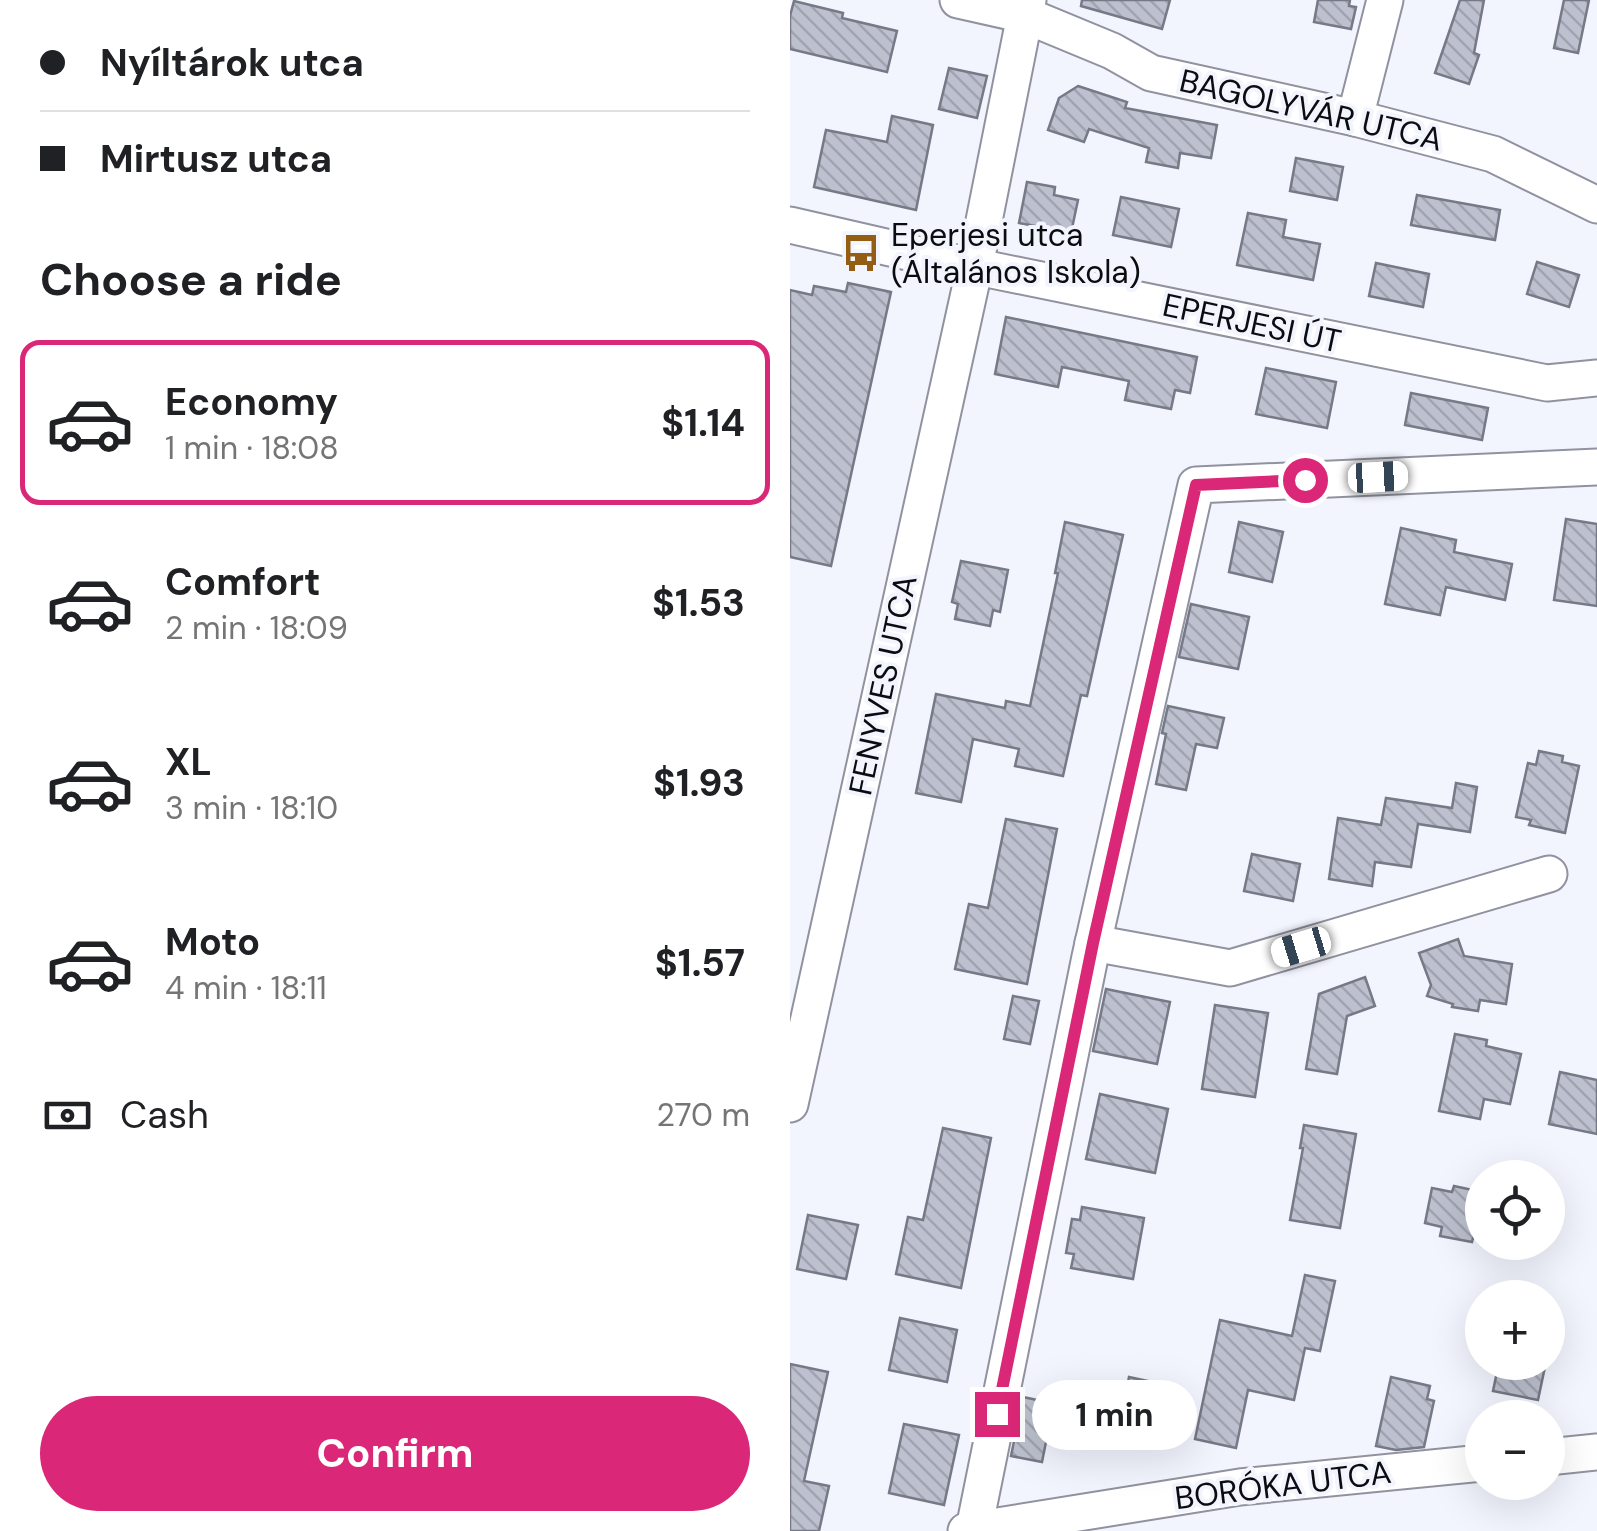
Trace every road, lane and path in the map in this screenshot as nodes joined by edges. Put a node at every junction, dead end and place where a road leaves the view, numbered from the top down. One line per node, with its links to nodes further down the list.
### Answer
1 (958, 0): 3 (street, BAGOLYVÁR UTCA)
2 (1384, 0): 4 (street)
3 (1026, 7): 4 (street, BAGOLYVÁR UTCA); 7 (street, FENYVES UTCA)
4 (1356, 118): 5 (street, BAGOLYVÁR UTCA)
5 (1597, 205)
6 (790, 225): 7 (street, EPERJESI ÚT)
7 (975, 266): 8 (street, EPERJESI ÚT); 12 (street, FENYVES UTCA)
8 (1597, 378)
9 (1597, 467): 11 (street)
10 (1549, 874): 11 (street)
11 (1093, 943): 17 (street)
12 (790, 1104)
13 (1597, 1452): 14 (street)
14 (1565, 1455)
15 (1465, 1466): 16 (street, BORÓKA UTCA)
16 (1030, 1525): 17 (street, BORÓKA UTCA)
17 (970, 1530)

